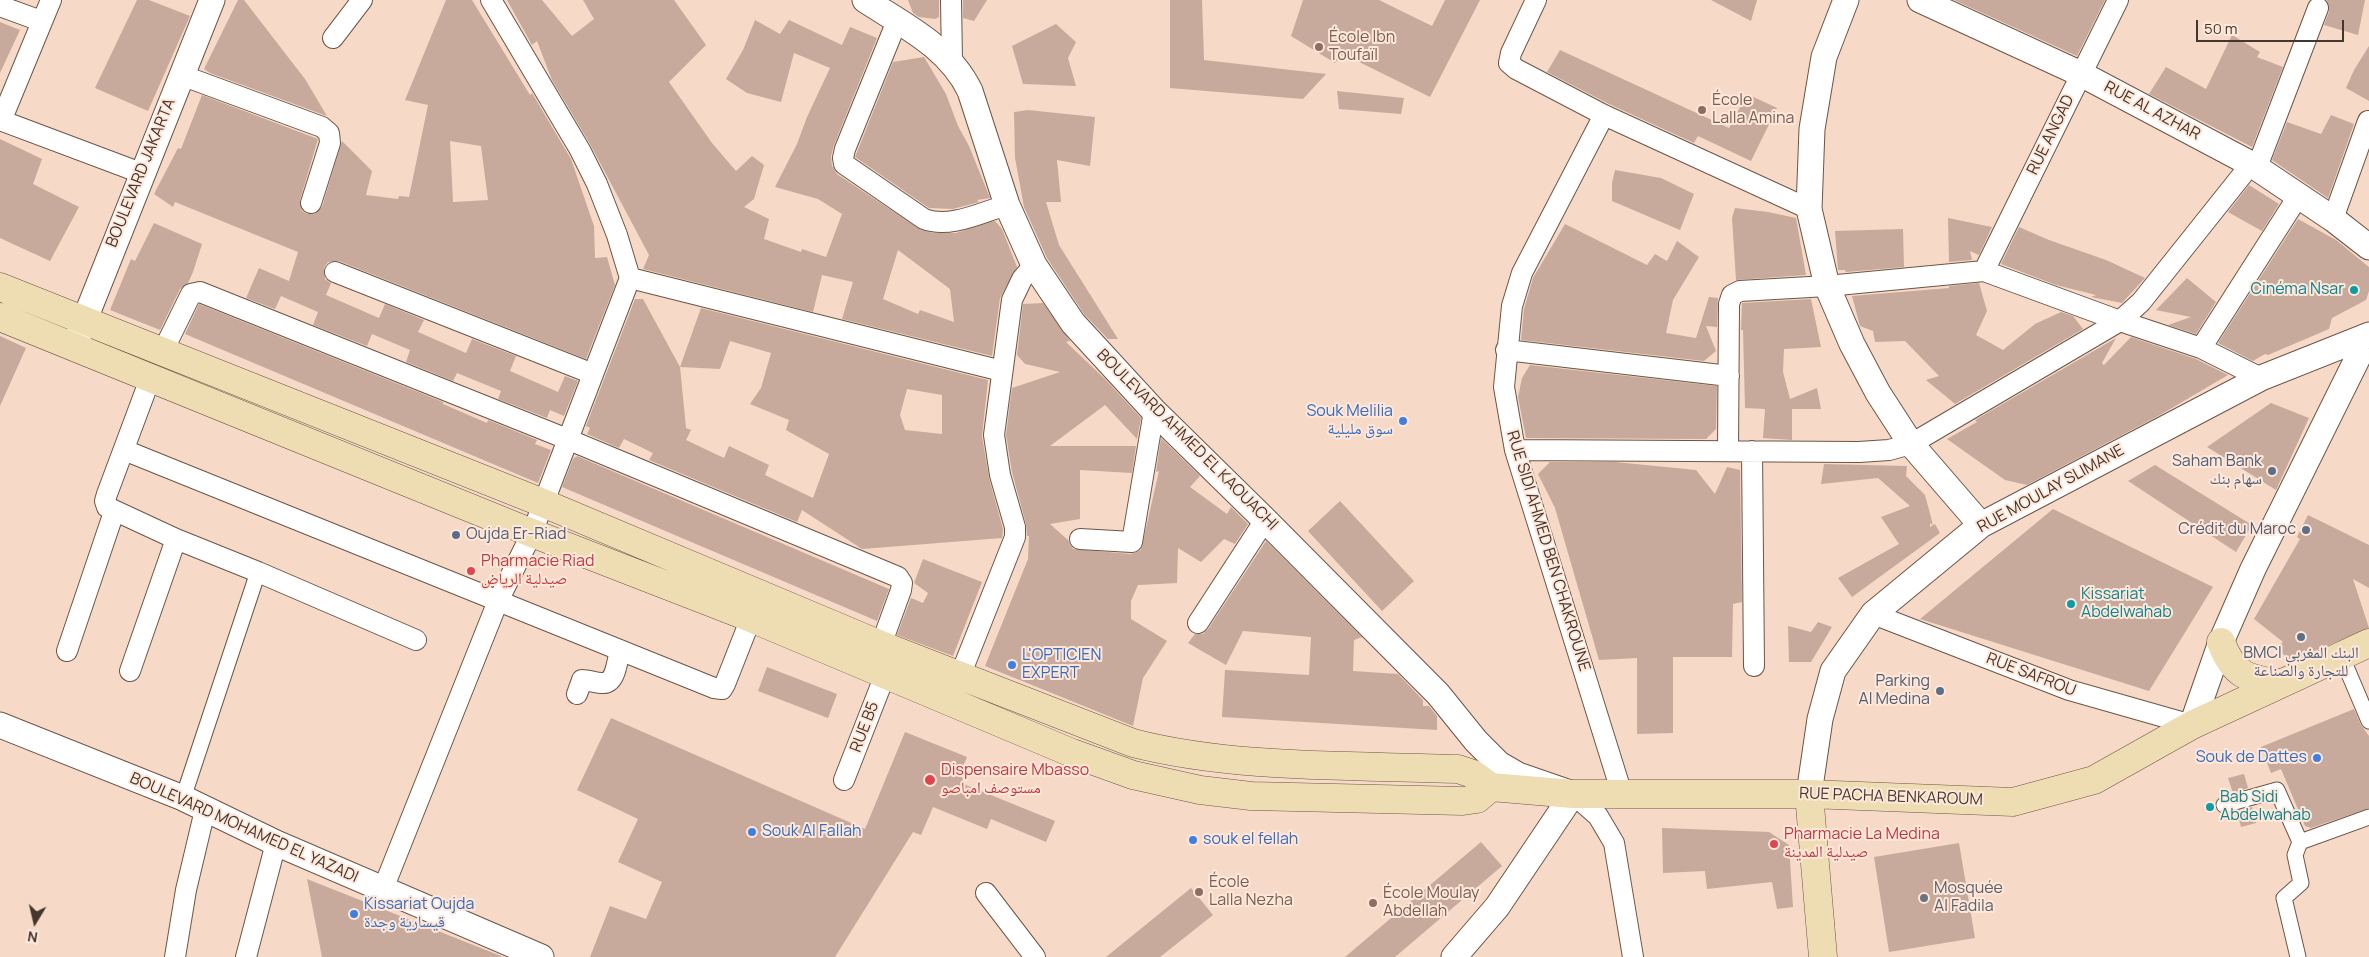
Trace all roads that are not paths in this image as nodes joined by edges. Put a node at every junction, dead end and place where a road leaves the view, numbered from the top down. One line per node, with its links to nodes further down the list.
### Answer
1 (51, 0): 13 (street)
2 (212, 0): 18 (street, BOULEVARD JAKARTA)
3 (362, 0): 15 (street)
4 (491, 0): 33 (street)
5 (865, 0): 14 (street, BOULEVARD AHMED EL KAOUACHI)
6 (951, 0): 16 (street)
7 (1536, 0): 19 (street)
8 (1846, 0): 27 (street)
9 (1920, 0): 17 (street, RUE AL AZHAR)
10 (2118, 0): 17 (street, RUE ANGAD)
11 (0, 6): 13 (street)
12 (2318, 8): 22 (street)
13 (41, 21): 20 (street)
14 (897, 21): 16 (street, BOULEVARD AHMED EL KAOUACHI); 26 (street)
15 (333, 38)
16 (952, 61): 26 (street, BOULEVARD AHMED EL KAOUACHI)
17 (2081, 74): 22 (street, RUE AL AZHAR); 31 (street, RUE ANGAD)
18 (181, 75): 23 (street, BOULEVARD JAKARTA); 25 (street)
19 (1604, 115): 27 (street); 42 (street, RUE SIDI AHMED BEN CHAKROUNE)
20 (1, 121): 23 (street)
21 (2368, 121): 28 (street)
22 (2254, 165): 24 (street, RUE AL AZHAR); 38 (street)
23 (141, 173): 37 (street, BOULEVARD JAKARTA)
24 (2299, 195): 28 (street, RUE AL AZHAR); 41 (street)
25 (311, 203)
26 (1007, 205): 30 (street, BOULEVARD AHMED EL KAOUACHI)
27 (1809, 209): 34 (street)
28 (2333, 219): 29 (street, RUE AL AZHAR)
29 (2369, 247)
30 (1034, 265): 44 (street); 49 (street, BOULEVARD AHMED EL KAOUACHI)
31 (1984, 271): 34 (street); 38 (street)
32 (335, 272): 45 (street)
33 (630, 278): 44 (street); 45 (street)
34 (1827, 286): 46 (street); 51 (street)
35 (0, 287): 37 (main road)
36 (0, 317): 40 (main road)
37 (83, 321): 40 (street, BOULEVARD JAKARTA); 43 (main road)
38 (2120, 321): 41 (street); 51 (street)
39 (2369, 335): 47 (street, RUE MOULAY SLIMANE); 69 (street)
40 (73, 348): 48 (main road)
41 (2202, 348): 47 (street)
42 (1506, 350): 46 (street); 53 (street, RUE SIDI AHMED BEN CHAKROUNE)
43 (162, 353): 50 (street); 56 (main road)
44 (1002, 371): 78 (street)
45 (593, 374): 50 (street)
46 (1729, 376): 54 (street)
47 (2261, 378): 59 (street, RUE MOULAY SLIMANE)
48 (150, 379): 52 (street); 60 (main road)
49 (1154, 411): 58 (street, BOULEVARD AHMED EL KAOUACHI); 61 (street)
50 (567, 439): 56 (street); 71 (street)
51 (1911, 444): 55 (street); 59 (street)
52 (124, 450): 57 (street); 64 (street)
53 (1515, 450): 54 (street); 87 (street, RUE SIDI AHMED BEN CHAKROUNE)
54 (1728, 450): 55 (street)
55 (1752, 452): 75 (street)
56 (542, 503): 60 (street); 71 (main road)
57 (114, 512): 62 (street); 73 (street)
58 (1265, 520): 67 (street); 86 (street, BOULEVARD AHMED EL KAOUACHI)
59 (1981, 525): 65 (street, RUE MOULAY SLIMANE)
60 (532, 533): 64 (street); 66 (main road)
61 (1080, 539)
62 (176, 540): 63 (street); 76 (street)
63 (258, 572): 68 (street); 89 (street)
64 (498, 601): 72 (street); 95 (street)
65 (1873, 614): 83 (street, RUE SAFROU); 88 (street, RUE MOULAY SLIMANE)
66 (751, 618): 72 (street); 77 (main road)
67 (1198, 622)
68 (416, 640)
69 (2221, 642): 79 (main road); 83 (street)
70 (2369, 643): 74 (main road, RUE PACHA BENKAROUM)
71 (881, 645): 78 (main road)
72 (620, 650): 80 (street)
73 (67, 651)
74 (2341, 655): 79 (main road, RUE PACHA BENKAROUM); 81 (street)
75 (1754, 666)
76 (130, 671)
77 (885, 675): 84 (street, RUE B5); 85 (main road)
78 (960, 676): 85 (main road)
79 (2281, 683): 83 (main road, RUE PACHA BENKAROUM)
80 (577, 694)
81 (2369, 721)
82 (0, 725): 89 (street, BOULEVARD MOHAMED EL YAZADI)
83 (2192, 725): 88 (main road, RUE PACHA BENKAROUM)
84 (844, 780)
85 (1491, 787): 86 (main road, RUE PACHA BENKAROUM)
86 (1573, 794): 87 (main road, RUE PACHA BENKAROUM); 97 (street); 102 (street)
87 (1622, 794): 88 (main road, RUE PACHA BENKAROUM)
88 (1810, 794): 103 (main road)
89 (183, 798): 91 (street, BOULEVARD MOHAMED EL YAZADI)
90 (2224, 805): 93 (street)
91 (205, 810): 94 (street, BOULEVARD MOHAMED EL YAZADI); 98 (street)
92 (2369, 816): 93 (street)
93 (2300, 842): 104 (street)
94 (276, 843): 95 (street, BOULEVARD MOHAMED EL YAZADI); 99 (street)
95 (383, 889): 100 (street, BOULEVARD MOHAMED EL YAZADI)
96 (986, 893): 101 (street)
97 (1629, 954)
98 (174, 957)
99 (246, 957)
100 (541, 957)
101 (1035, 957)
102 (1454, 957)
103 (1823, 957)
104 (2298, 957)

